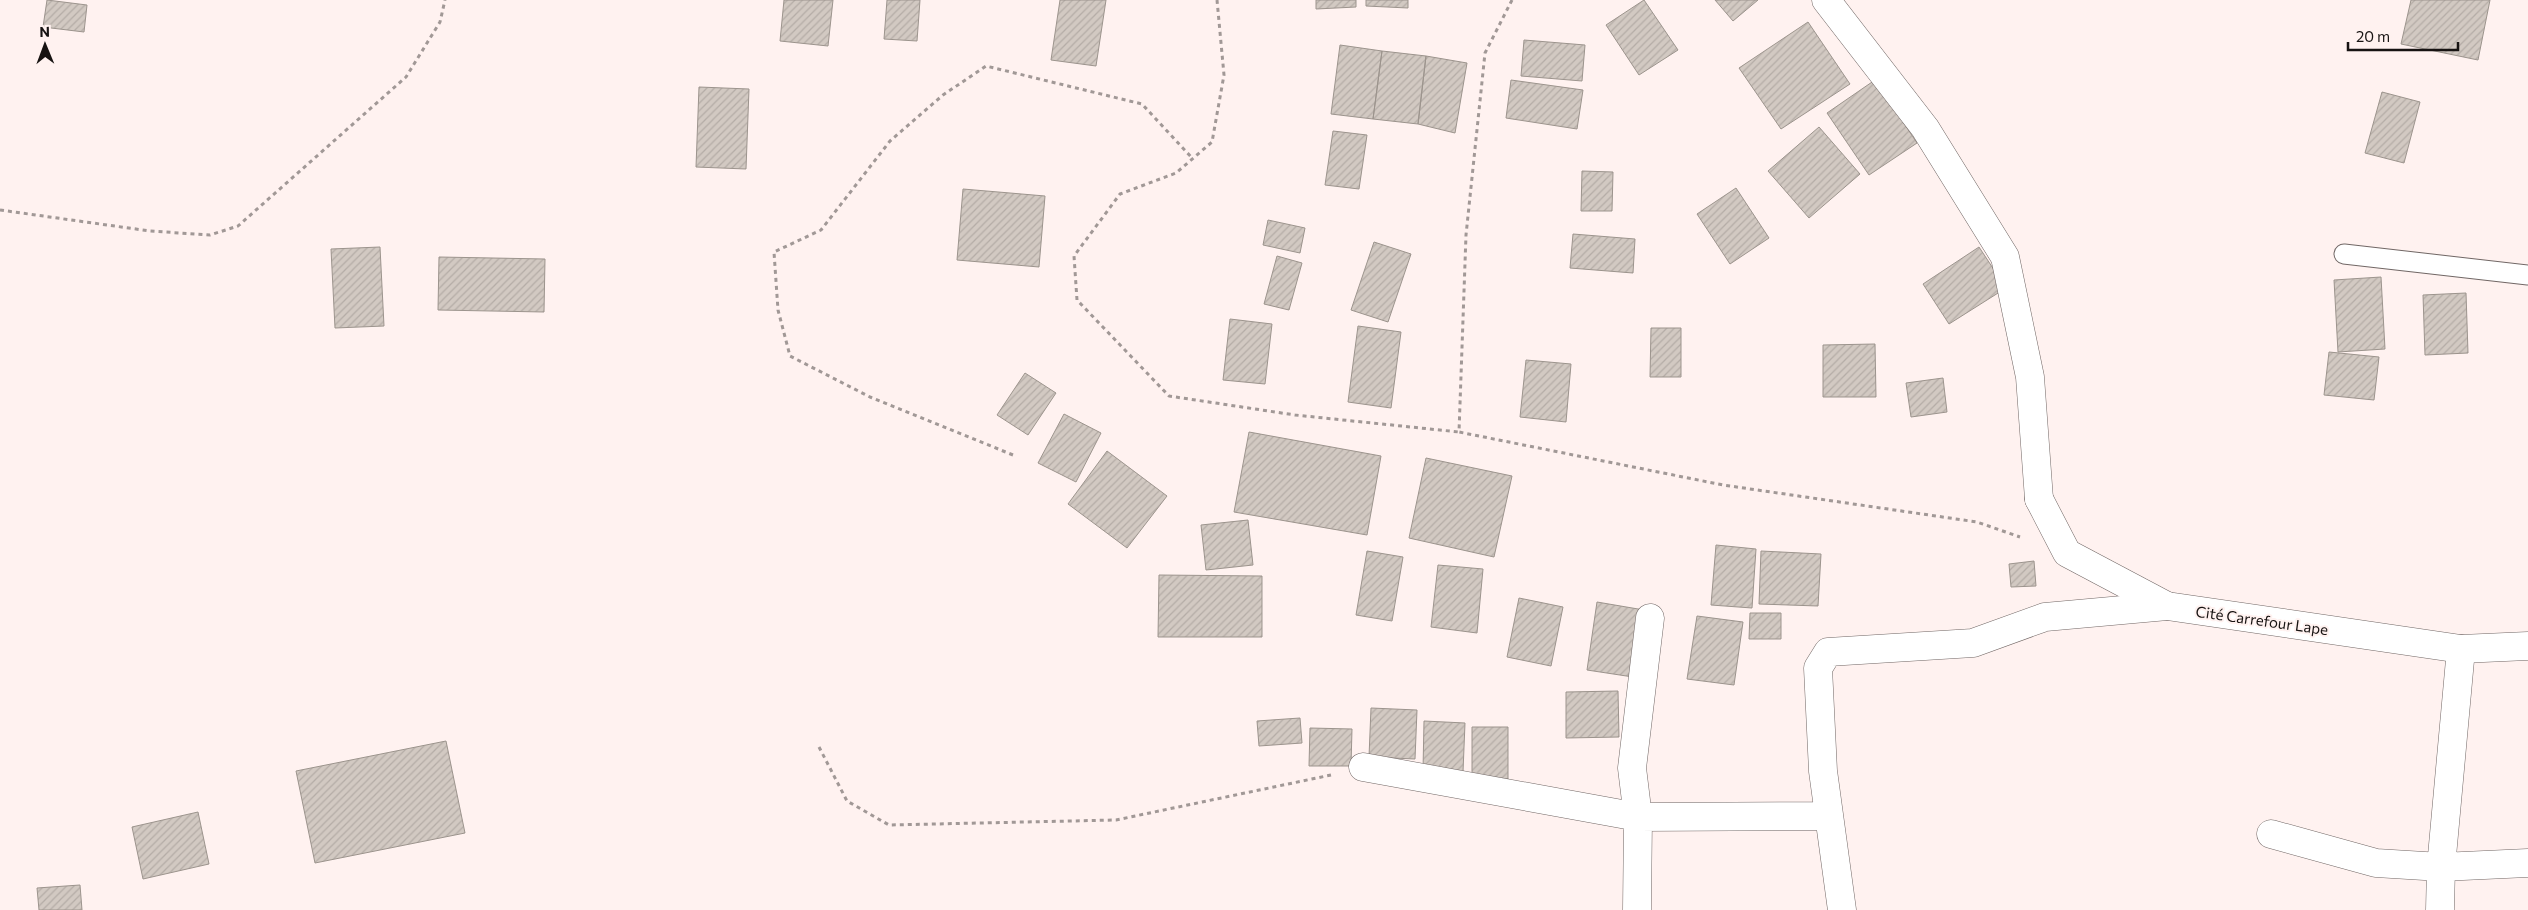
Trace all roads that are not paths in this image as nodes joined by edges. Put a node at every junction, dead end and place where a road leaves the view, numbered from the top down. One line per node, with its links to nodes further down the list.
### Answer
1 (1826, 0): 4 (street, Cité Carrefour Lape)
2 (2344, 254): 3 (lane)
3 (2528, 275)
4 (2167, 606): 7 (street, Cité Carrefour Lape); 9 (street)
5 (1650, 618): 10 (street)
6 (2528, 646): 7 (street, Cité Carrefour Lape)
7 (2461, 649): 13 (street)
8 (1363, 767): 10 (street)
9 (1829, 816): 10 (street); 15 (street)
10 (1638, 817): 14 (street)
11 (2271, 834): 13 (street)
12 (2528, 863): 13 (street)
13 (2441, 867): 16 (street)
14 (1637, 910)
15 (1842, 910)
16 (2440, 910)

